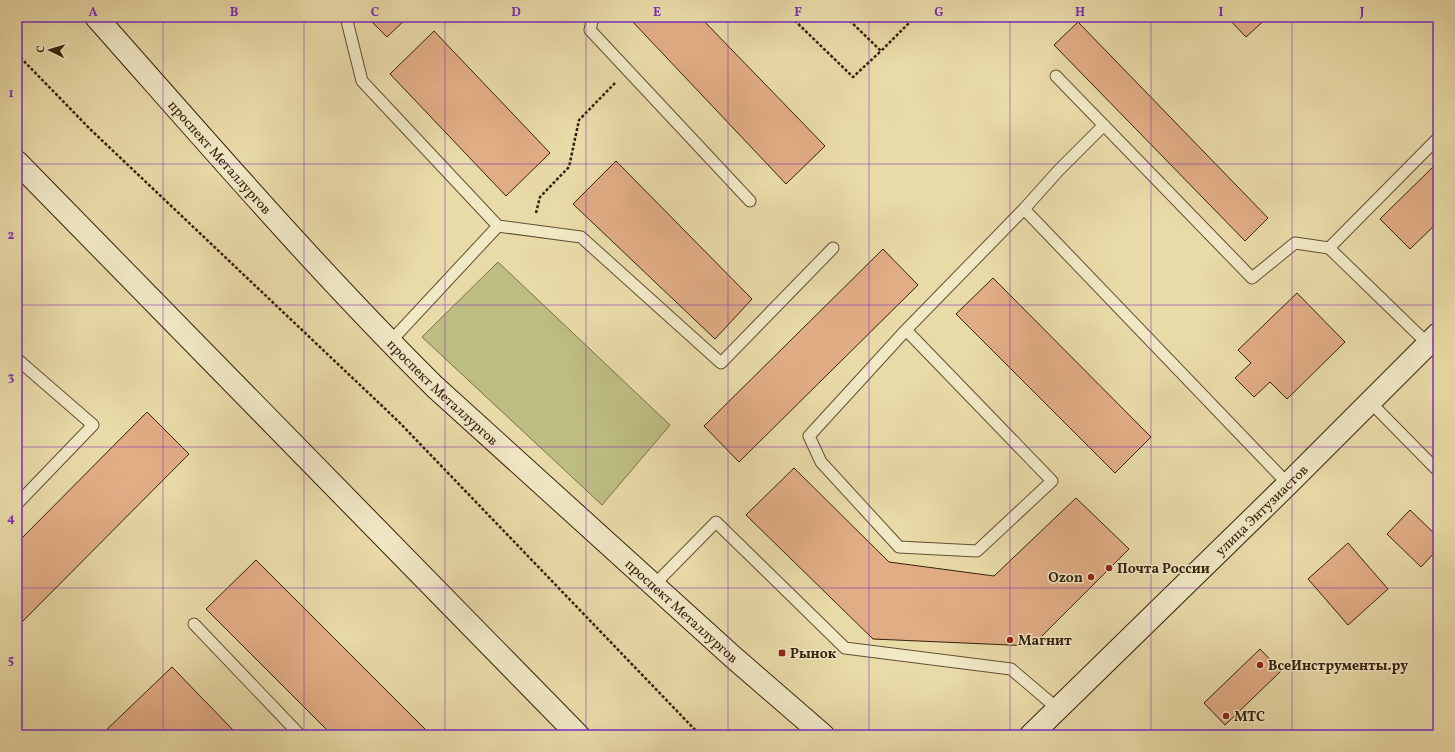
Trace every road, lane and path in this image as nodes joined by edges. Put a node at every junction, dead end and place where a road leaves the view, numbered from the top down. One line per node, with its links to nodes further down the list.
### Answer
1 (96, 17): 22 (street, проспект Металлургов)
2 (346, 17): 16 (lane)
3 (593, 17): 9 (lane)
4 (791, 17): 7 (path)
5 (846, 17): 7 (path)
6 (915, 17): 7 (path)
7 (881, 51)
8 (17, 54): 33 (path)
9 (628, 70): 14 (lane); 17 (path)
10 (1056, 76): 11 (lane)
11 (1104, 126): 15 (lane); 19 (lane)
12 (1438, 138): 19 (lane)
13 (17, 162): 32 (street)
14 (750, 201)
15 (1024, 209): 20 (lane); 26 (lane)
16 (498, 226): 17 (lane); 22 (lane)
17 (532, 231): 18 (lane)
18 (833, 248)
19 (1329, 248): 21 (lane)
20 (906, 330): 20 (lane)
21 (1433, 339): 24 (street, улица Энтузиастов)
22 (390, 342): 28 (street, проспект Металлургов)
23 (17, 359): 27 (lane)
24 (1371, 403): 25 (lane); 26 (street, улица Энтузиастов)
25 (1438, 471)
26 (1288, 484): 30 (street, улица Энтузиастов)
27 (17, 504)
28 (654, 585): 30 (lane); 34 (street, проспект Металлургов)
29 (194, 624): 31 (lane)
30 (1058, 709): 35 (street, улица Энтузиастов)
31 (300, 735)
32 (578, 735)
33 (700, 735)
34 (823, 735)
35 (1031, 735)

